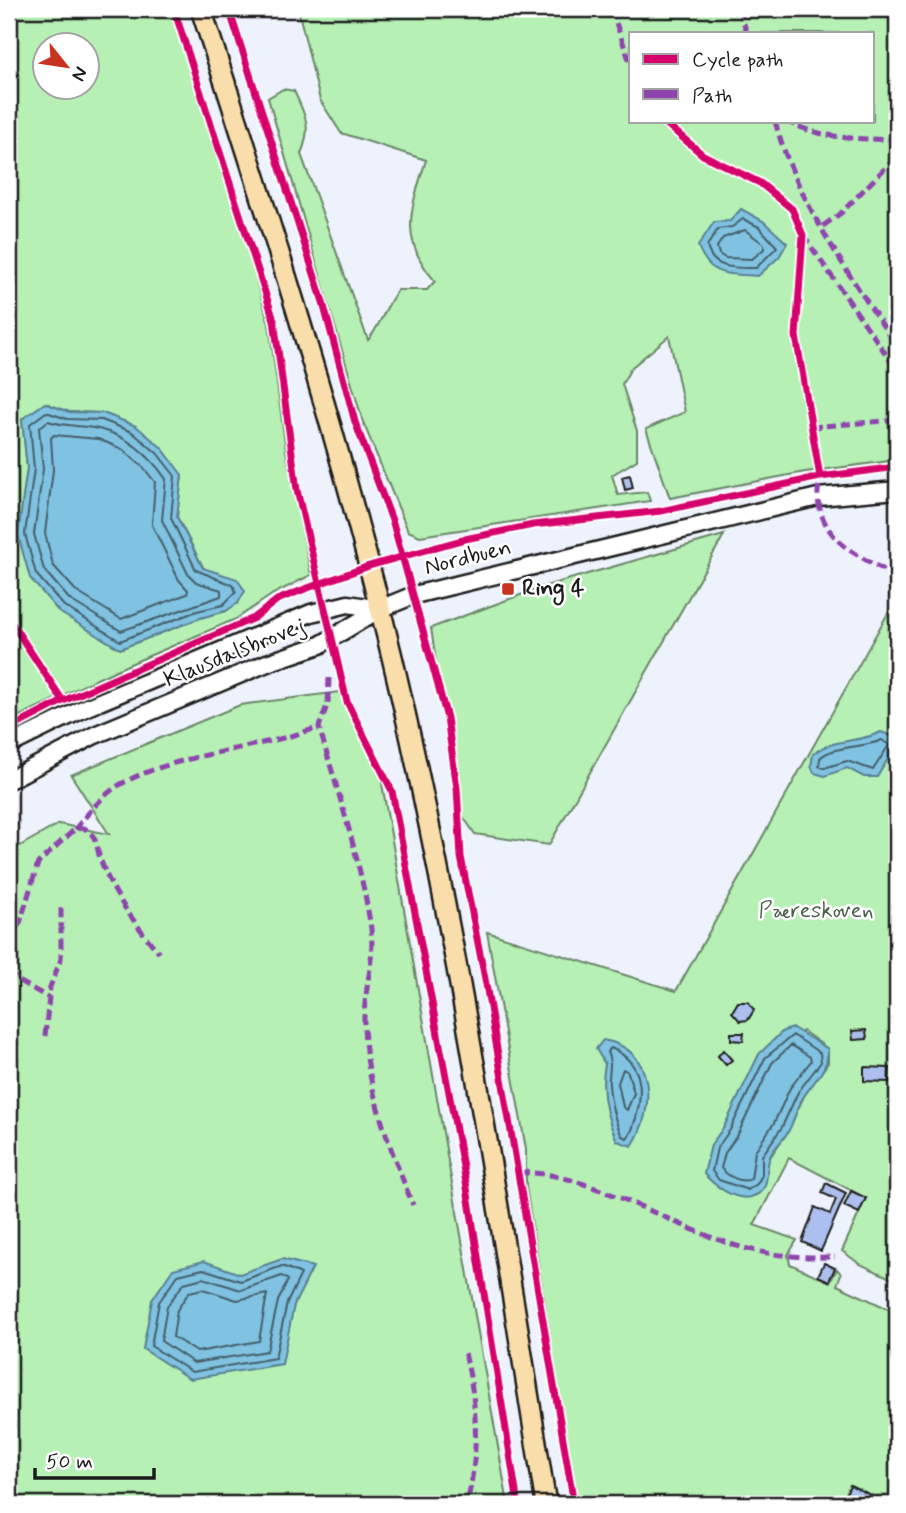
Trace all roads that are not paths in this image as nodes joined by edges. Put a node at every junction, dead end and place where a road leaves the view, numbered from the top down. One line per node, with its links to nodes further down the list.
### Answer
1 (201, 9): 3 (main road)
2 (897, 490): 3 (street, Nordbuen)
3 (380, 609): 4 (street, Klausdalsbrovej); 5 (street, Klausdalsbrovej); 6 (main road)
4 (9, 745)
5 (9, 780)
6 (546, 1504)

